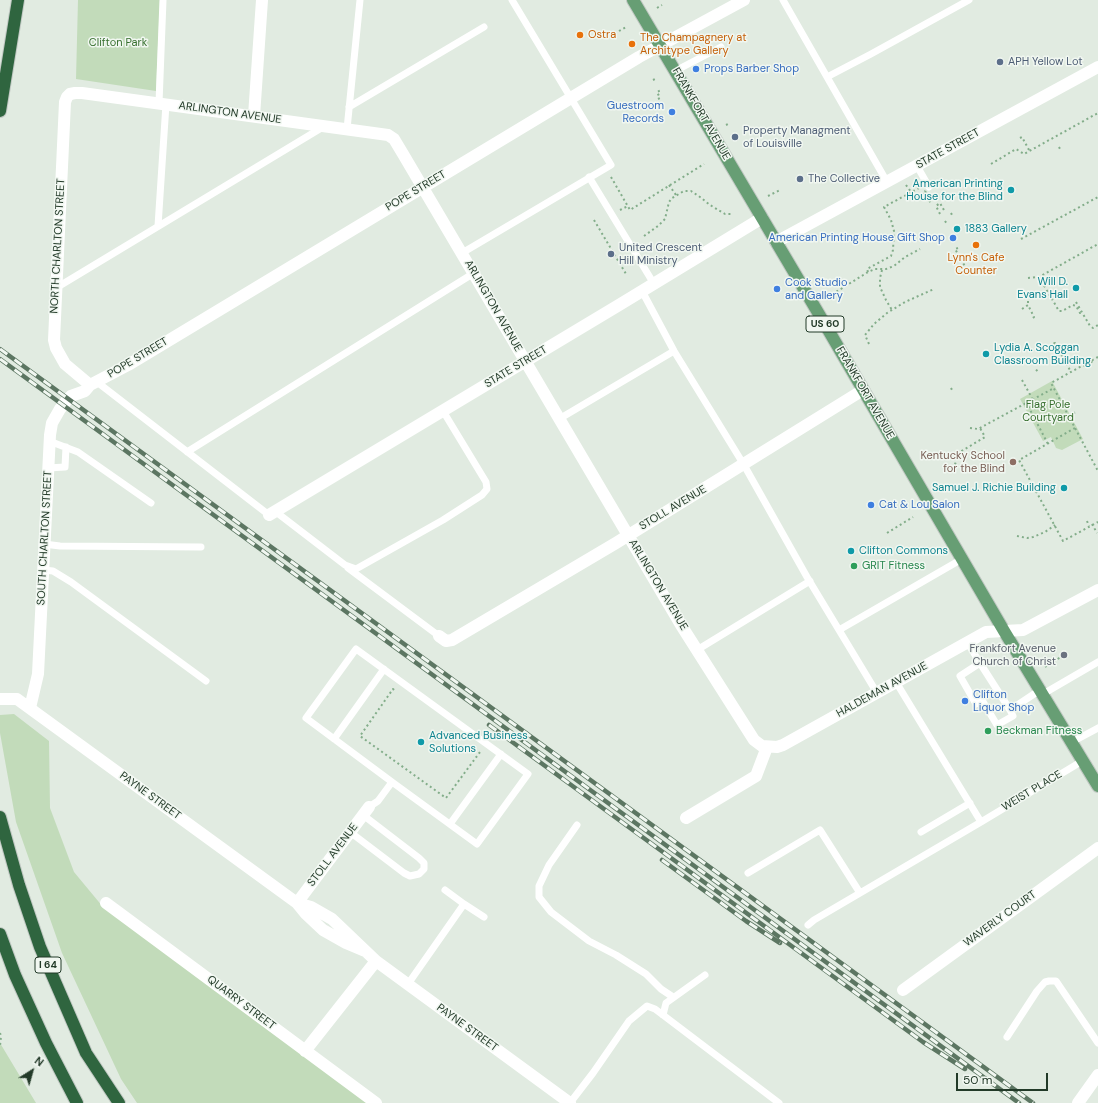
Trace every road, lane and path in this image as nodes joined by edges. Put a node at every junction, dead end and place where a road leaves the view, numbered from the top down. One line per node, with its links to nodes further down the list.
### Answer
1 (18, 0): 26 (highway)
2 (163, 0): 24 (lane)
3 (262, 0): 28 (street)
4 (360, 0): 25 (lane)
5 (512, 0): 22 (lane)
6 (633, 0): 15 (main road, FRANKFORT AVENUE / US 60)
7 (744, 0): 15 (street, POPE STREET)
8 (782, 0): 19 (lane)
9 (970, 0): 19 (lane)
10 (662, 5): 11 (path)
11 (657, 8)
12 (484, 27): 25 (lane)
13 (626, 27): 14 (path)
14 (619, 31)
15 (660, 45): 18 (main road, FRANKFORT AVENUE / US 60); 22 (street, POPE STREET)
16 (721, 47): 18 (lane)
17 (1098, 67): 35 (street, STATE STREET)
18 (675, 71): 53 (main road, FRANKFORT AVENUE / US 60)
19 (827, 77): 38 (lane)
20 (661, 90): 23 (path)
21 (70, 94): 24 (street, ARLINGTON AVENUE); 73 (street, NORTH CHARLTON STREET)
22 (571, 98): 36 (lane); 40 (street, POPE STREET)
23 (658, 99)
24 (163, 104): 28 (street, ARLINGTON AVENUE); 55 (lane)
25 (349, 107): 30 (lane)
26 (0, 111)
27 (1098, 113): 32 (path)
28 (254, 116): 29 (street, ARLINGTON AVENUE)
29 (324, 126): 30 (street, ARLINGTON AVENUE); 55 (lane)
30 (347, 129): 40 (street, ARLINGTON AVENUE)
31 (1020, 138): 32 (path)
32 (1030, 150): 34 (path)
33 (704, 164): 39 (path)
34 (991, 164)
35 (917, 166): 38 (street, STATE STREET); 41 (lane)
36 (605, 168): 37 (lane); 48 (path)
37 (589, 177): 64 (lane); 72 (lane)
38 (887, 182): 60 (street, STATE STREET)
39 (670, 185): 43 (path); 48 (path)
40 (423, 187): 64 (street, ARLINGTON AVENUE); 96 (street, POPE STREET)
41 (926, 189): 67 (path)
42 (780, 190): 44 (path)
43 (676, 195): 51 (path); 57 (path)
44 (768, 196)
45 (1098, 197): 58 (path)
46 (929, 201): 47 (path)
47 (933, 201)
48 (628, 206): 49 (path)
49 (620, 210)
50 (944, 210): 52 (path)
51 (733, 214)
52 (940, 214)
53 (762, 218): 60 (main road, FRANKFORT AVENUE / US 60); 72 (street, STATE STREET)
54 (594, 220): 69 (path)
55 (158, 226): 73 (lane)
56 (954, 234): 59 (path)
57 (644, 236)
58 (1021, 238)
59 (956, 240)
60 (776, 242): 98 (main road, FRANKFORT AVENUE / US 60)
61 (1098, 244): 70 (path)
62 (958, 248): 66 (path)
63 (920, 249): 65 (path)
64 (462, 253): 68 (street, ARLINGTON AVENUE)
65 (882, 270): 67 (path); 81 (path)
66 (967, 270)
67 (868, 272): 76 (path)
68 (474, 273): 89 (street, ARLINGTON AVENUE); 111 (lane)
69 (626, 274)
70 (1039, 277): 71 (path); 82 (path)
71 (1028, 278)
72 (654, 284): 75 (street, STATE STREET)
73 (56, 288): 96 (street, NORTH CHARLTON STREET)
74 (934, 289): 81 (path)
75 (642, 291): 87 (lane); 89 (street, STATE STREET)
76 (828, 297)
77 (1028, 301): 79 (path)
78 (1076, 302): 82 (path)
79 (1028, 305): 80 (path); 83 (path)
80 (1022, 309)
81 (892, 310): 85 (path)
82 (1082, 313): 84 (path)
83 (1033, 318)
84 (1098, 325)
85 (869, 344)
86 (1049, 346): 94 (path)
87 (674, 351): 104 (lane); 112 (lane)
88 (1098, 357): 90 (path)
89 (526, 361): 101 (street, STATE STREET); 104 (street, ARLINGTON AVENUE)
90 (1091, 361): 91 (path); 92 (path)
91 (1084, 364): 93 (path); 94 (path)
92 (1094, 365)
93 (1086, 369)
94 (1071, 372): 97 (path)
95 (1022, 380): 99 (path)
96 (93, 384): 108 (street, SOUTH CHARLTON STREET); 111 (lane)
97 (1054, 388): 99 (path); 103 (path)
98 (863, 390): 112 (street, STOLL AVENUE); 129 (main road, FRANKFORT AVENUE / US 60)
99 (1033, 399): 100 (path)
100 (1026, 402): 106 (path); 109 (path)
101 (443, 411): 117 (street, STATE STREET); 130 (lane)
102 (1077, 411): 103 (path)
103 (1069, 416): 107 (path)
104 (559, 419): 125 (street, ARLINGTON AVENUE)
105 (970, 428): 106 (path)
106 (980, 428): 114 (path)
107 (1075, 428): 109 (path); 115 (path)
108 (49, 441): 110 (lane); 113 (street, SOUTH CHARLTON STREET)
109 (1049, 445): 121 (path)
110 (66, 447): 113 (lane); 116 (lane)
111 (186, 452): 117 (lane)
112 (744, 465): 125 (street, STOLL AVENUE); 132 (lane)
113 (48, 468): 127 (street, SOUTH CHARLTON STREET)
114 (953, 469)
115 (1098, 469)
116 (151, 503)
117 (272, 514): 130 (lane)
118 (913, 517): 123 (path)
119 (1087, 521): 122 (path)
120 (1098, 522): 122 (path)
121 (1055, 525): 122 (path); 126 (path)
122 (1091, 525): 124 (path)
123 (887, 533)
124 (1097, 533)
125 (628, 535): 136 (street, STOLL AVENUE); 138 (street, ARLINGTON AVENUE)
126 (1017, 536)
127 (44, 544): 128 (lane); 131 (street, SOUTH CHARLTON STREET)
128 (201, 547)
129 (962, 559): 134 (lane); 135 (main road, FRANKFORT AVENUE / US 60)
130 (345, 565): 136 (lane)
131 (43, 570): 144 (lane); 150 (street, SOUTH CHARLTON STREET)
132 (810, 581): 134 (lane); 138 (lane)
133 (1098, 590): 135 (street, HALDEMAN AVENUE)
134 (839, 630): 148 (lane)
135 (1004, 631): 137 (street, HALDEMAN AVENUE); 146 (main road, FRANKFORT AVENUE / US 60)
136 (439, 636)
137 (967, 642): 141 (lane); 145 (street, HALDEMAN AVENUE)
138 (697, 650): 155 (street, ARLINGTON AVENUE)
139 (1064, 655): 142 (path)
140 (1098, 662): 146 (lane)
141 (980, 663): 151 (lane); 151 (lane)
142 (1045, 667)
143 (384, 669): 153 (lane); 153 (lane); 157 (lane)
144 (206, 681)
145 (896, 682): 148 (street, HALDEMAN AVENUE); 161 (lane)
146 (1042, 692): 151 (lane); 154 (main road, FRANKFORT AVENUE / US 60)
147 (399, 693): 156 (path)
148 (877, 693): 155 (street, HALDEMAN AVENUE)
149 (0, 698): 150 (street, PAYNE STREET)
150 (30, 708): 175 (street, PAYNE STREET)
151 (1010, 710)
152 (1098, 728): 154 (lane)
153 (334, 739): 159 (lane)
154 (1072, 742): 158 (main road, FRANKFORT AVENUE / US 60)
155 (766, 747): 164 (street)
156 (480, 752)
157 (500, 754): 166 (lane); 166 (lane)
158 (1084, 760): 160 (main road, FRANKFORT AVENUE / US 60); 165 (lane, WEIST PLACE)
159 (392, 782): 162 (lane); 166 (lane)
160 (1098, 786)
161 (970, 803): 165 (lane); 169 (lane)
162 (366, 811): 168 (street, STOLL AVENUE); 168 (lane)
163 (0, 817): 193 (highway, I 64)
164 (686, 818)
165 (981, 822): 173 (lane, WEIST PLACE)
166 (450, 824)
167 (577, 825): 184 (lane)
168 (350, 832): 175 (street, STOLL AVENUE)
169 (921, 832)
170 (1098, 848): 183 (street, WAVERLY COURT)
171 (748, 873): 173 (lane)
172 (445, 890): 176 (lane)
173 (860, 893): 178 (lane, WEIST PLACE)
174 (106, 903): 190 (street, QUARRY STREET)
175 (297, 903): 180 (street, PAYNE STREET)
176 (464, 904): 177 (lane); 182 (lane)
177 (484, 917)
178 (808, 925)
179 (0, 934): 192 (highway)
180 (376, 961): 182 (street, PAYNE STREET); 190 (street)
181 (705, 975): 184 (lane)
182 (408, 984): 195 (street, PAYNE STREET)
183 (903, 990)
184 (673, 997): 185 (lane)
185 (663, 1014): 195 (lane); 196 (lane)
186 (0, 1033): 189 (path)
187 (1007, 1037): 188 (lane)
188 (1098, 1043)
189 (0, 1046)
190 (305, 1051): 194 (street, QUARRY STREET)
191 (1098, 1075): 197 (street)
192 (77, 1103)
193 (119, 1103)
194 (376, 1103)
195 (570, 1103)
196 (779, 1103)
197 (1078, 1103)

